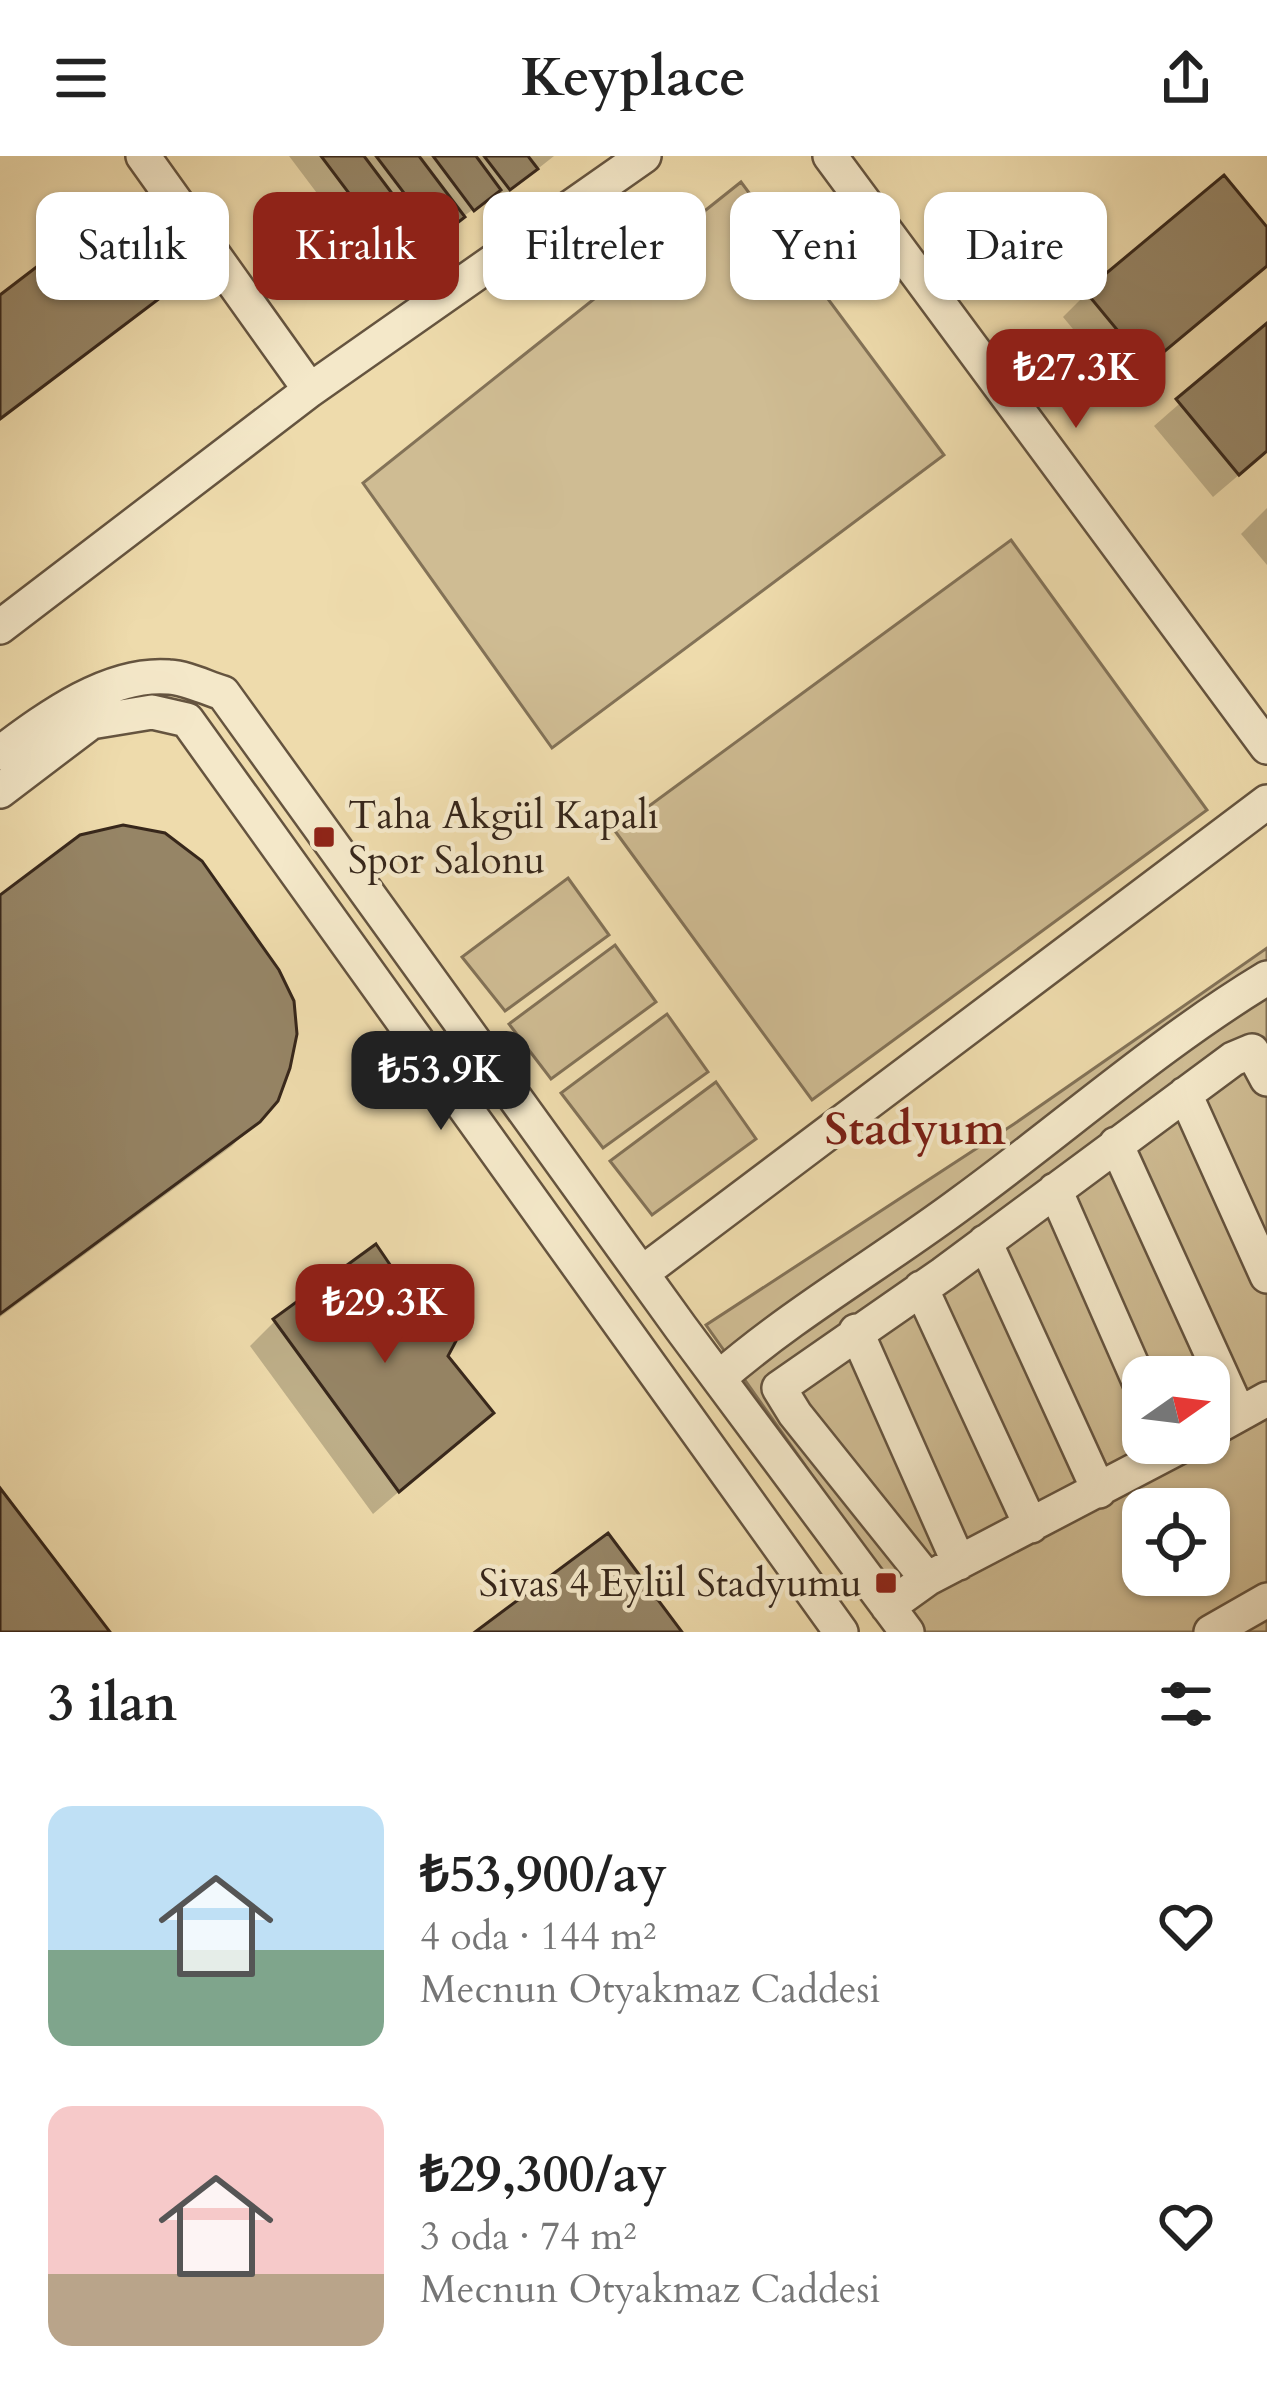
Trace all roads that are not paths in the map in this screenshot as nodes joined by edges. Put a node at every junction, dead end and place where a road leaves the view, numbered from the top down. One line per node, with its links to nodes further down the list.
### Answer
1 (644, 156): 4 (street)
2 (830, 156): 6 (street)
3 (154, 160): 4 (street)
4 (310, 390): 5 (street)
5 (0, 627)
6 (1267, 747)
7 (0, 753): 16 (street)
8 (0, 791): 31 (street)
9 (1267, 802): 16 (street)
10 (1267, 977): 21 (street)
11 (1267, 1079): 12 (street)
12 (1185, 1094): 13 (street); 17 (street)
13 (1116, 1144): 14 (street); 22 (street)
14 (1055, 1190): 15 (street); 20 (street)
15 (986, 1242): 18 (street); 24 (street)
16 (642, 1273): 21 (street)
17 (1267, 1276)
18 (921, 1288): 19 (street); 25 (street)
19 (856, 1331): 26 (street); 27 (street)
20 (1128, 1356)
21 (719, 1378): 29 (street)
22 (1253, 1406)
23 (1145, 1464): 24 (street)
24 (1099, 1491): 25 (street)
25 (1031, 1526): 26 (street)
26 (959, 1563): 27 (street)
27 (927, 1579): 29 (street)
28 (1267, 1600): 30 (street)
29 (897, 1619)
30 (1229, 1627)
31 (841, 1632)

